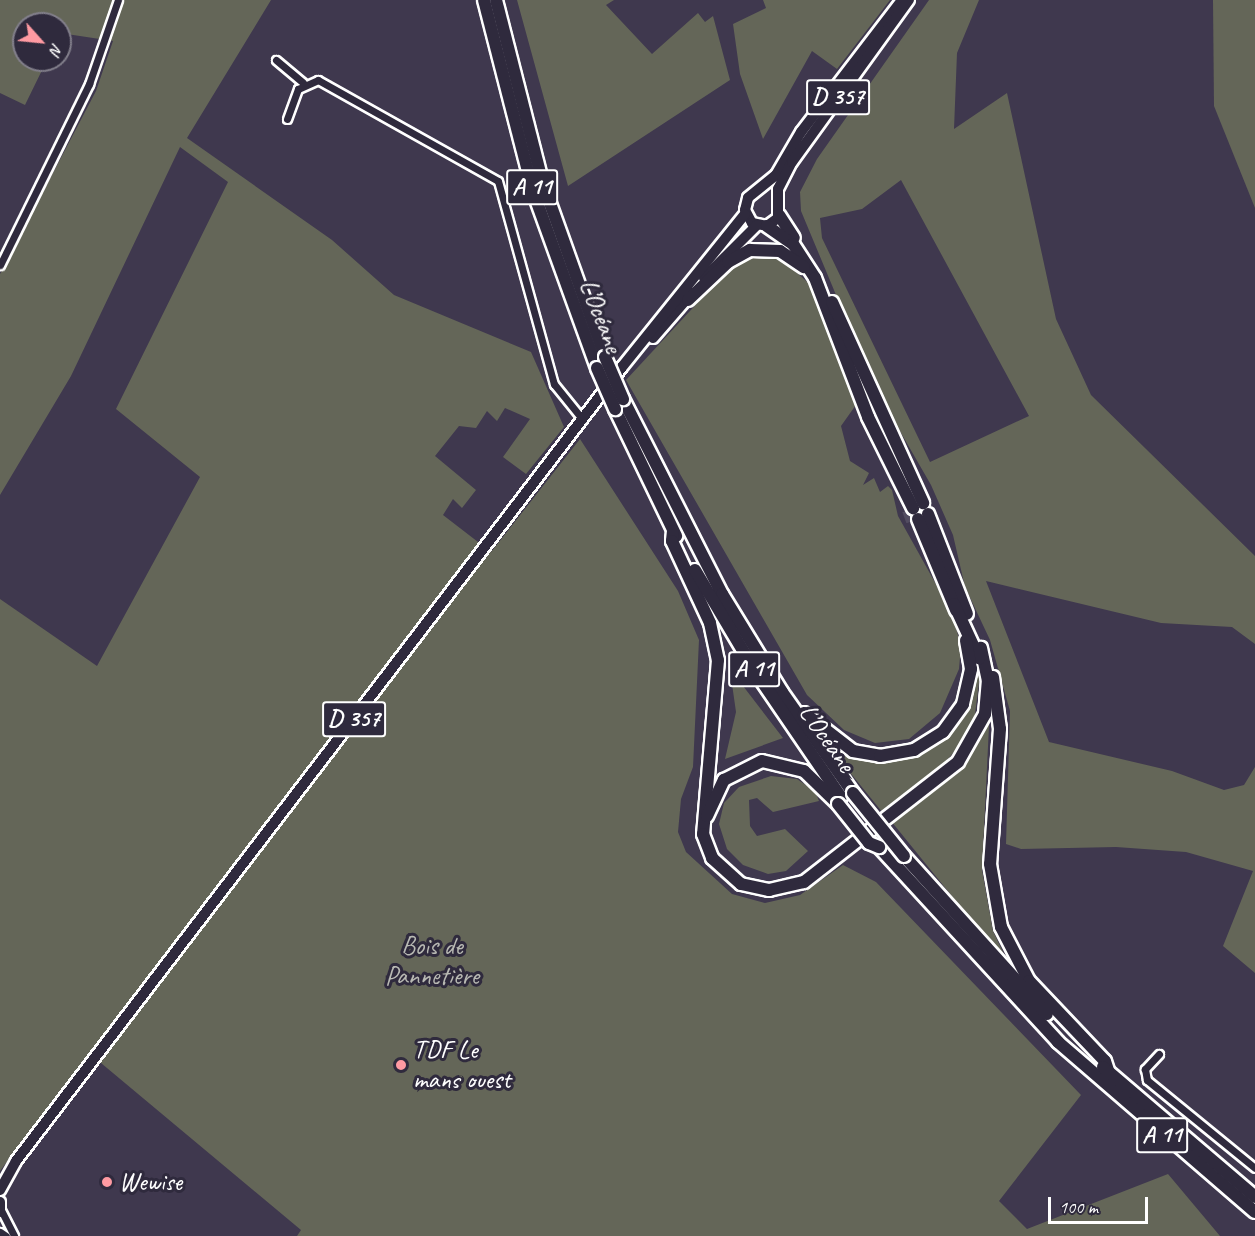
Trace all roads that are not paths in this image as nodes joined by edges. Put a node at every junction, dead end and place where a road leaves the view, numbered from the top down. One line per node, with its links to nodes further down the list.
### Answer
1 (118, 0): 14 (street)
2 (484, 0): 21 (highway, L’Océane / A 11, bridge)
3 (496, 0): 25 (highway, L’Océane / A 11, bridge)
4 (902, 0): 9 (main road, D 357)
5 (909, 0): 10 (main road, D 357)
6 (276, 60): 7 (street)
7 (303, 83): 8 (street); 18 (street)
8 (287, 119)
9 (761, 190): 10 (main road); 11 (main road)
10 (778, 200): 12 (main road)
11 (745, 214): 13 (main road); 17 (main road, D 357)
12 (779, 215): 13 (main road); 19 (highway)
13 (762, 225): 15 (highway); 16 (main road, D 357)
14 (0, 265)
15 (815, 278): 16 (highway); 19 (highway)
16 (688, 300): 17 (main road, D 357)
17 (608, 387): 18 (main road, D 357)
18 (583, 420): 30 (main road, D 357)
19 (902, 467): 20 (highway); 20 (highway)
20 (920, 511): 22 (highway)
21 (673, 531): 24 (highway); 26 (highway, L’Océane / A 11)
22 (945, 572): 23 (highway); 24 (highway)
23 (954, 604): 25 (highway); 26 (highway)
24 (981, 648): 29 (highway)
25 (782, 692): 26 (highway, L’Océane / A 11)
26 (845, 799): 27 (highway, L’Océane / A 11, bridge); 27 (highway, L’Océane / A 11)
27 (899, 860): 29 (highway, L’Océane / A 11); 37 (highway, L’Océane / A 11)
28 (1159, 1054): 31 (street)
29 (1109, 1073): 34 (highway, L’Océane / A 11)
30 (16, 1161): 32 (main road, D 357); 33 (main road, D 357)
31 (1255, 1168)
32 (0, 1176)
33 (0, 1190)
34 (1255, 1197)
35 (0, 1202): 36 (main road)
36 (0, 1211): 40 (street)
37 (1255, 1212)
38 (0, 1232): 39 (street)
39 (6, 1236)
40 (14, 1236)

